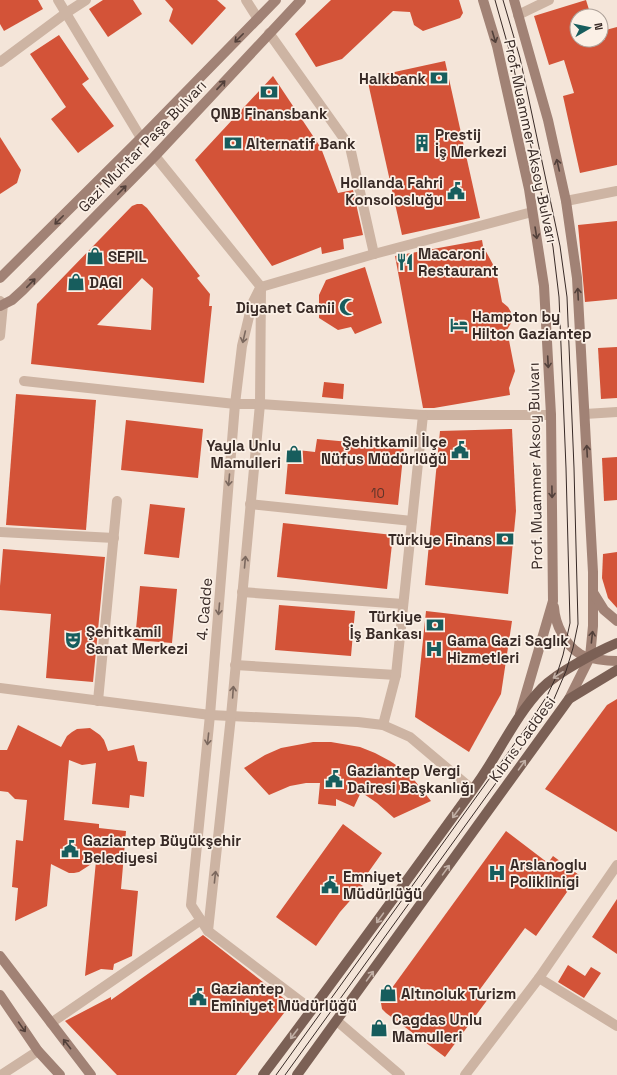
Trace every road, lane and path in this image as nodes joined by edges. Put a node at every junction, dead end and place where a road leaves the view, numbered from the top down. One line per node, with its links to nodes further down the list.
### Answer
1 (58, 0): 9 (street)
2 (86, 0): 9 (street)
3 (246, 0): 11 (street)
4 (276, 0): 11 (main road, Gazi Muhtar Paşa Bulvarı)
5 (301, 0): 12 (main road, Gazi Muhtar Paşa Bulvarı)
6 (483, 0): 18 (main road, Prof. Muammer Aksoy Bulvarı, one-way to 18)
7 (514, 0): 10 (main road, Prof. Muammer Aksoy Bulvarı)
8 (549, 0): 10 (street)
9 (66, 14): 13 (street); 14 (street)
10 (518, 15): 17 (main road, Prof. Muammer Aksoy Bulvarı, one-way to 10)
11 (258, 19): 14 (main road, Gazi Muhtar Paşa Bulvarı, one-way to 14)
12 (269, 33): 15 (main road, Gazi Muhtar Paşa Bulvarı, one-way to 12); 19 (street)
13 (0, 62)
14 (141, 138): 20 (main road, Gazi Muhtar Paşa Bulvarı, one-way to 20)
15 (155, 156): 21 (street); 22 (main road, Gazi Muhtar Paşa Bulvarı, one-way to 15)
16 (617, 191): 17 (street)
17 (566, 201): 28 (main road, Prof. Muammer Aksoy Bulvarı, one-way to 17)
18 (532, 212): 19 (street); 30 (main road, Prof. Muammer Aksoy Bulvarı, one-way to 30)
19 (374, 254): 21 (street)
20 (0, 278)
21 (261, 286): 25 (street, 4. Cadde, one-way to 25); 26 (street)
22 (1, 304): 23 (street)
23 (0, 336)
24 (24, 381): 25 (street)
25 (235, 404): 26 (street); 50 (street, 4. Cadde, one-way to 50)
26 (260, 404): 29 (street); 32 (street)
27 (617, 412): 28 (street)
28 (585, 414): 37 (main road, Prof. Muammer Aksoy Bulvarı, one-way to 28)
29 (422, 415): 30 (street); 33 (street)
30 (551, 415): 38 (main road, Prof. Muammer Aksoy Bulvarı, one-way to 38)
31 (117, 501): 35 (street)
32 (250, 504): 33 (street); 36 (street, one-way to 32)
33 (412, 521): 39 (street)
34 (0, 532): 35 (street)
35 (114, 538): 49 (street)
36 (242, 592): 39 (street); 44 (street)
37 (594, 593): 40 (main road); 42 (main road, Prof. Muammer Aksoy Bulvarı, one-way to 37)
38 (553, 601): 42 (main road); 52 (main road, Prof. Muammer Aksoy Bulvarı)
39 (403, 604): 46 (street)
40 (617, 621)
41 (617, 643): 42 (main road)
42 (590, 657): 43 (main road); 48 (main road, Prof. Muammer Aksoy Bulvarı); 52 (main road, one-way to 52)
43 (617, 661)
44 (235, 665): 46 (street); 51 (street, one-way to 44)
45 (617, 670): 48 (main road, Kıbrıs Caddesi)
46 (396, 675): 53 (street)
47 (0, 688): 49 (street)
48 (569, 699): 61 (main road, Kıbrıs Caddesi, one-way to 48)
49 (98, 701): 50 (street)
50 (210, 715): 51 (street); 56 (street, 4. Cadde, one-way to 56)
51 (231, 716): 53 (street); 56 (street, one-way to 51)
52 (520, 716): 54 (main road)
53 (383, 725): 54 (street)
54 (473, 790): 60 (main road, one-way to 60)
55 (617, 865): 58 (street)
56 (206, 918): 60 (street); 62 (street)
57 (0, 956): 62 (main road)
58 (539, 978): 63 (street); 71 (street)
59 (0, 995): 64 (main road, one-way to 64)
60 (312, 1010): 68 (main road, one-way to 68)
61 (337, 1021): 69 (main road, Kıbrıs Caddesi); 70 (street)
62 (51, 1023): 67 (main road, one-way to 62)
63 (617, 1026)
64 (38, 1051): 65 (street); 66 (main road)
65 (1, 1075)
66 (60, 1075)
67 (91, 1075)
68 (263, 1075)
69 (297, 1075)
70 (400, 1075)
71 (466, 1075)

